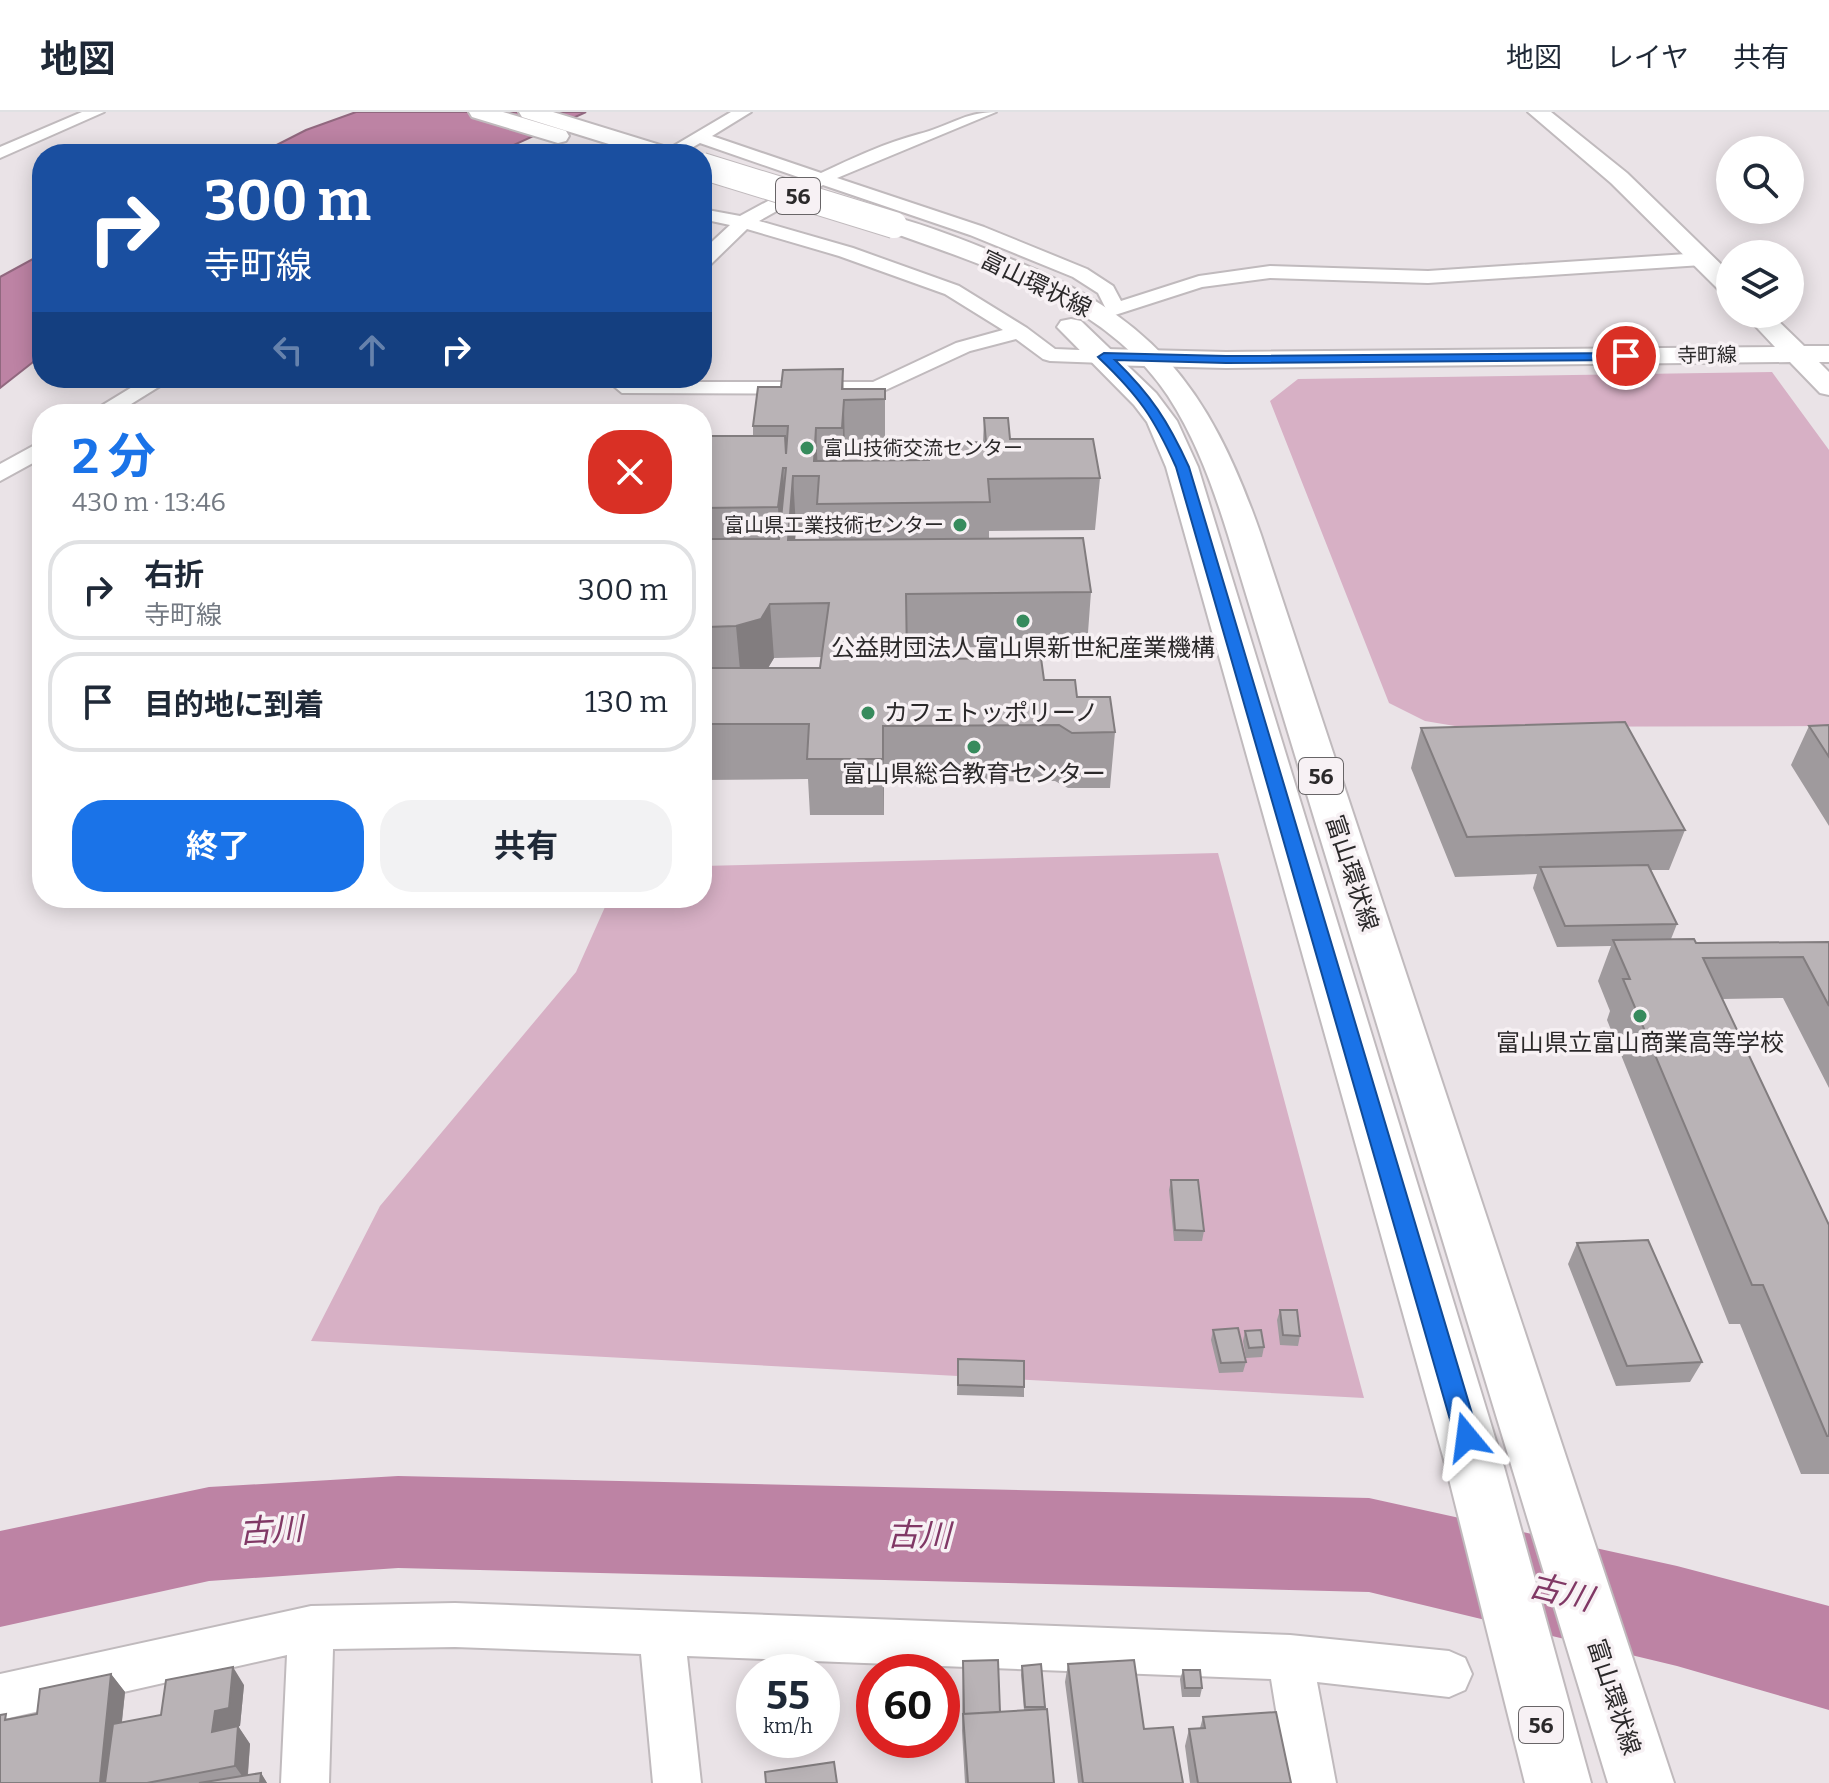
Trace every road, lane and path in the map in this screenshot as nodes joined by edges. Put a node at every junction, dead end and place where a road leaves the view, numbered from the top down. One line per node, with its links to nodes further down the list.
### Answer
1 (96, 112): 11 (street)
2 (480, 112): 8 (main road)
3 (530, 112): 9 (main road)
4 (743, 112): 7 (street)
5 (988, 112): 13 (street)
6 (1538, 112): 19 (street)
7 (701, 138): 10 (street); 13 (street)
8 (581, 144)
9 (634, 144)
10 (688, 144)
11 (0, 153)
12 (712, 170): 17 (main road, 富山環状線 / 56, bridge)
13 (823, 178): 16 (street); 19 (street)
14 (712, 185): 17 (main road, 富山環状線 / 56)
15 (712, 216): 16 (street)
16 (743, 222): 18 (street); 22 (street)
17 (884, 231): 25 (main road, 富山環状線 / 56); 26 (main road, 富山環状線 / 56)
18 (712, 252)
19 (1702, 259): 20 (street)
20 (1716, 273)
21 (1771, 328): 24 (street)
22 (1020, 332): 25 (street); 31 (street)
23 (1829, 354): 24 (street, 寺町線)
24 (1798, 355): 26 (street, 寺町線); 27 (street)
25 (1104, 357): 26 (street, 寺町線); 43 (main road, 富山環状線 / 56)
26 (1153, 357): 44 (main road, 富山環状線 / 56)
27 (1829, 387)
28 (144, 388): 32 (street)
29 (630, 388): 30 (street)
30 (712, 388)
31 (712, 388)
32 (116, 404)
33 (32, 454): 34 (street)
34 (0, 474)
35 (311, 1628): 36 (street); 39 (street); 40 (street)
36 (662, 1633): 37 (street); 41 (street)
37 (1290, 1657): 38 (street); 42 (street)
38 (1449, 1674)
39 (0, 1697)
40 (305, 1783)
41 (677, 1783)
42 (1312, 1783)
43 (1558, 1783)
44 (1641, 1783)

